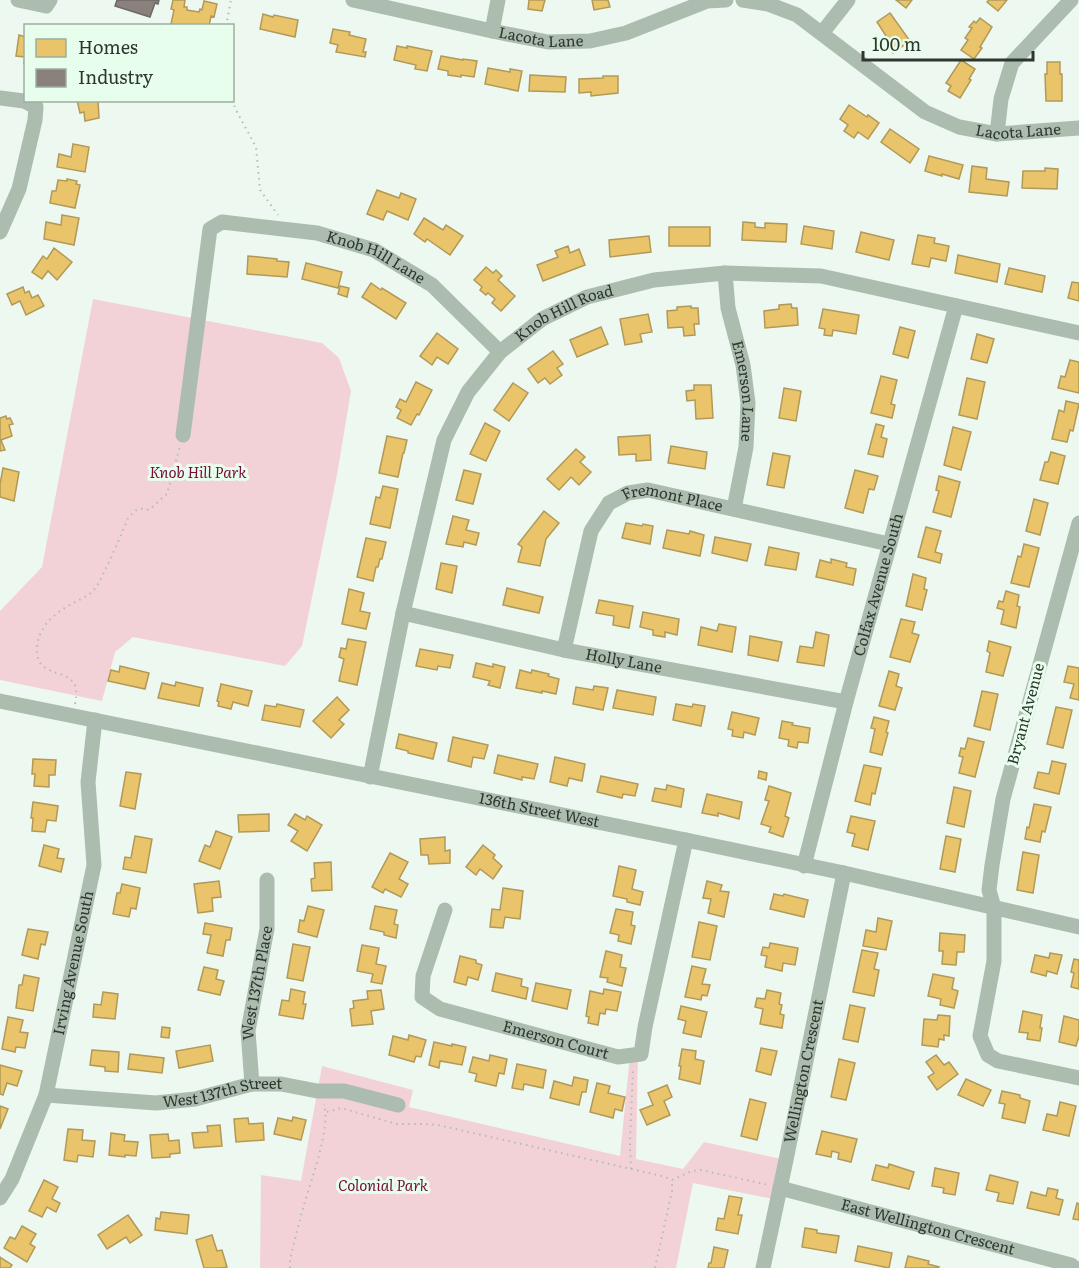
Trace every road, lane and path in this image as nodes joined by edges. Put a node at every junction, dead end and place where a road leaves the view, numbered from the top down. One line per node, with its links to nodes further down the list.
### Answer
1 (18, 0): 2 (street)
2 (50, 0)
3 (231, 0): 11 (path)
4 (353, 0): 12 (street, Lacota Lane)
5 (498, 0): 12 (street)
6 (726, 0): 10 (street, Lacota Lane)
7 (744, 0): 13 (street, Lacota Lane)
8 (848, 0): 13 (street)
9 (1071, 0): 19 (street)
10 (707, 1): 12 (street, Lacota Lane)
11 (226, 24)
12 (492, 31)
13 (822, 33): 19 (street, Lacota Lane)
14 (0, 98): 15 (street)
15 (24, 101)
16 (26, 102): 21 (street)
17 (233, 102): 20 (path)
18 (1079, 128): 19 (street, Lacota Lane)
19 (997, 134)
20 (289, 230): 25 (street, Knob Hill Lane); 26 (street, Knob Hill Lane)
21 (0, 232)
22 (725, 273): 23 (street, Knob Hill Road); 25 (street, Knob Hill Road); 27 (street, Emerson Lane)
23 (956, 306): 24 (street, Knob Hill Road); 29 (street, Colfax Avenue South)
24 (1079, 333)
25 (500, 352): 30 (street, Knob Hill Road)
26 (183, 435): 34 (path)
27 (734, 509): 29 (street, Fremont Place); 31 (street, Fremont Place)
28 (1079, 523): 41 (street, Bryant Avenue)
29 (889, 544): 33 (street, Colfax Avenue South)
30 (403, 613): 31 (street, Holly Lane); 36 (street, Knob Hill Road)
31 (564, 650): 33 (street, Holly Lane)
32 (0, 701): 34 (street, 136th Street West)
33 (846, 702): 38 (street, Colfax Avenue South)
34 (73, 716): 35 (street, 136th Street West)
35 (96, 720): 36 (street, 136th Street West); 48 (street, Irving Avenue South)
36 (370, 777): 37 (street, 136th Street West)
37 (686, 840): 38 (street, 136th Street West); 44 (street)
38 (804, 866): 39 (street, 136th Street West)
39 (844, 873): 41 (street, 136th Street West); 53 (street, Wellington Crescent)
40 (267, 880): 46 (street, West 137th Place)
41 (994, 908): 43 (street, 136th Street West); 45 (street, Bryant Avenue)
42 (445, 910): 44 (street, Emerson Court)
43 (1079, 927)
44 (634, 1055): 51 (path)
45 (1079, 1078)
46 (252, 1084): 47 (street, West 137th Street); 48 (street, West 137th Street)
47 (317, 1091): 49 (street, West 137th Street); 50 (path)
48 (46, 1095): 54 (street, Irving Avenue South)
49 (398, 1105)
50 (327, 1112): 51 (path); 55 (path)
51 (631, 1169): 52 (path)
52 (672, 1180): 53 (path); 56 (path)
53 (780, 1188): 57 (street, Wellington Crescent); 58 (street, East Wellington Crescent)
54 (0, 1198)
55 (290, 1268)
56 (655, 1268)
57 (763, 1268)
58 (1075, 1268)

